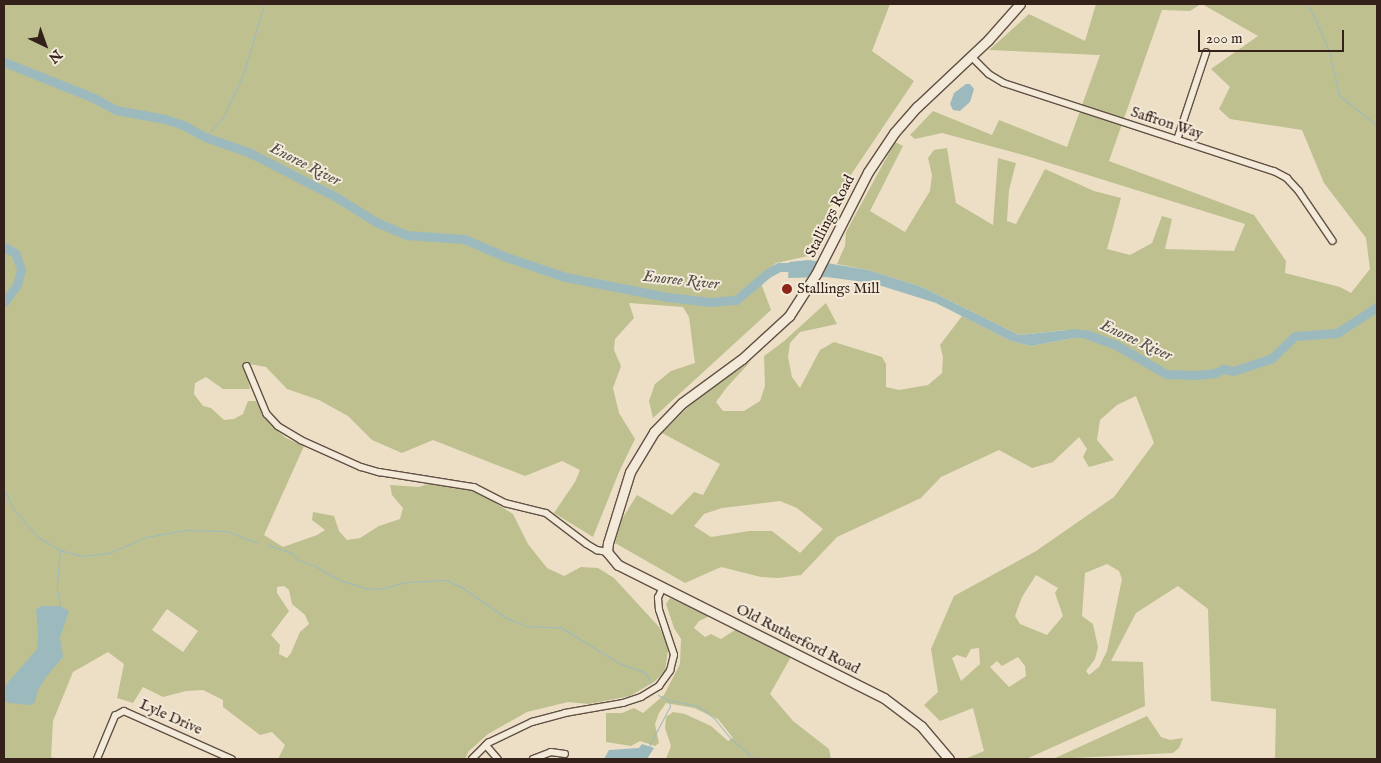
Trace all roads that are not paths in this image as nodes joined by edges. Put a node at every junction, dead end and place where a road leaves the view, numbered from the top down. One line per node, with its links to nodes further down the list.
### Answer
1 (1020, 4): 3 (street, Stallings Road)
2 (1206, 53): 4 (street)
3 (971, 56): 4 (street, Saffron Way); 7 (street, Stallings Road)
4 (1177, 140): 5 (street, Saffron Way)
5 (1333, 241)
6 (248, 366): 7 (street)
7 (607, 552): 8 (street, Old Rutherford Road)
8 (663, 587): 9 (street); 16 (street, Old Rutherford Road)
9 (486, 745): 13 (street); 14 (street)
10 (565, 754): 15 (street)
11 (97, 759): 12 (street, Lyle Drive)
12 (232, 759)
13 (472, 759)
14 (498, 759)
15 (533, 759)
16 (949, 759)

